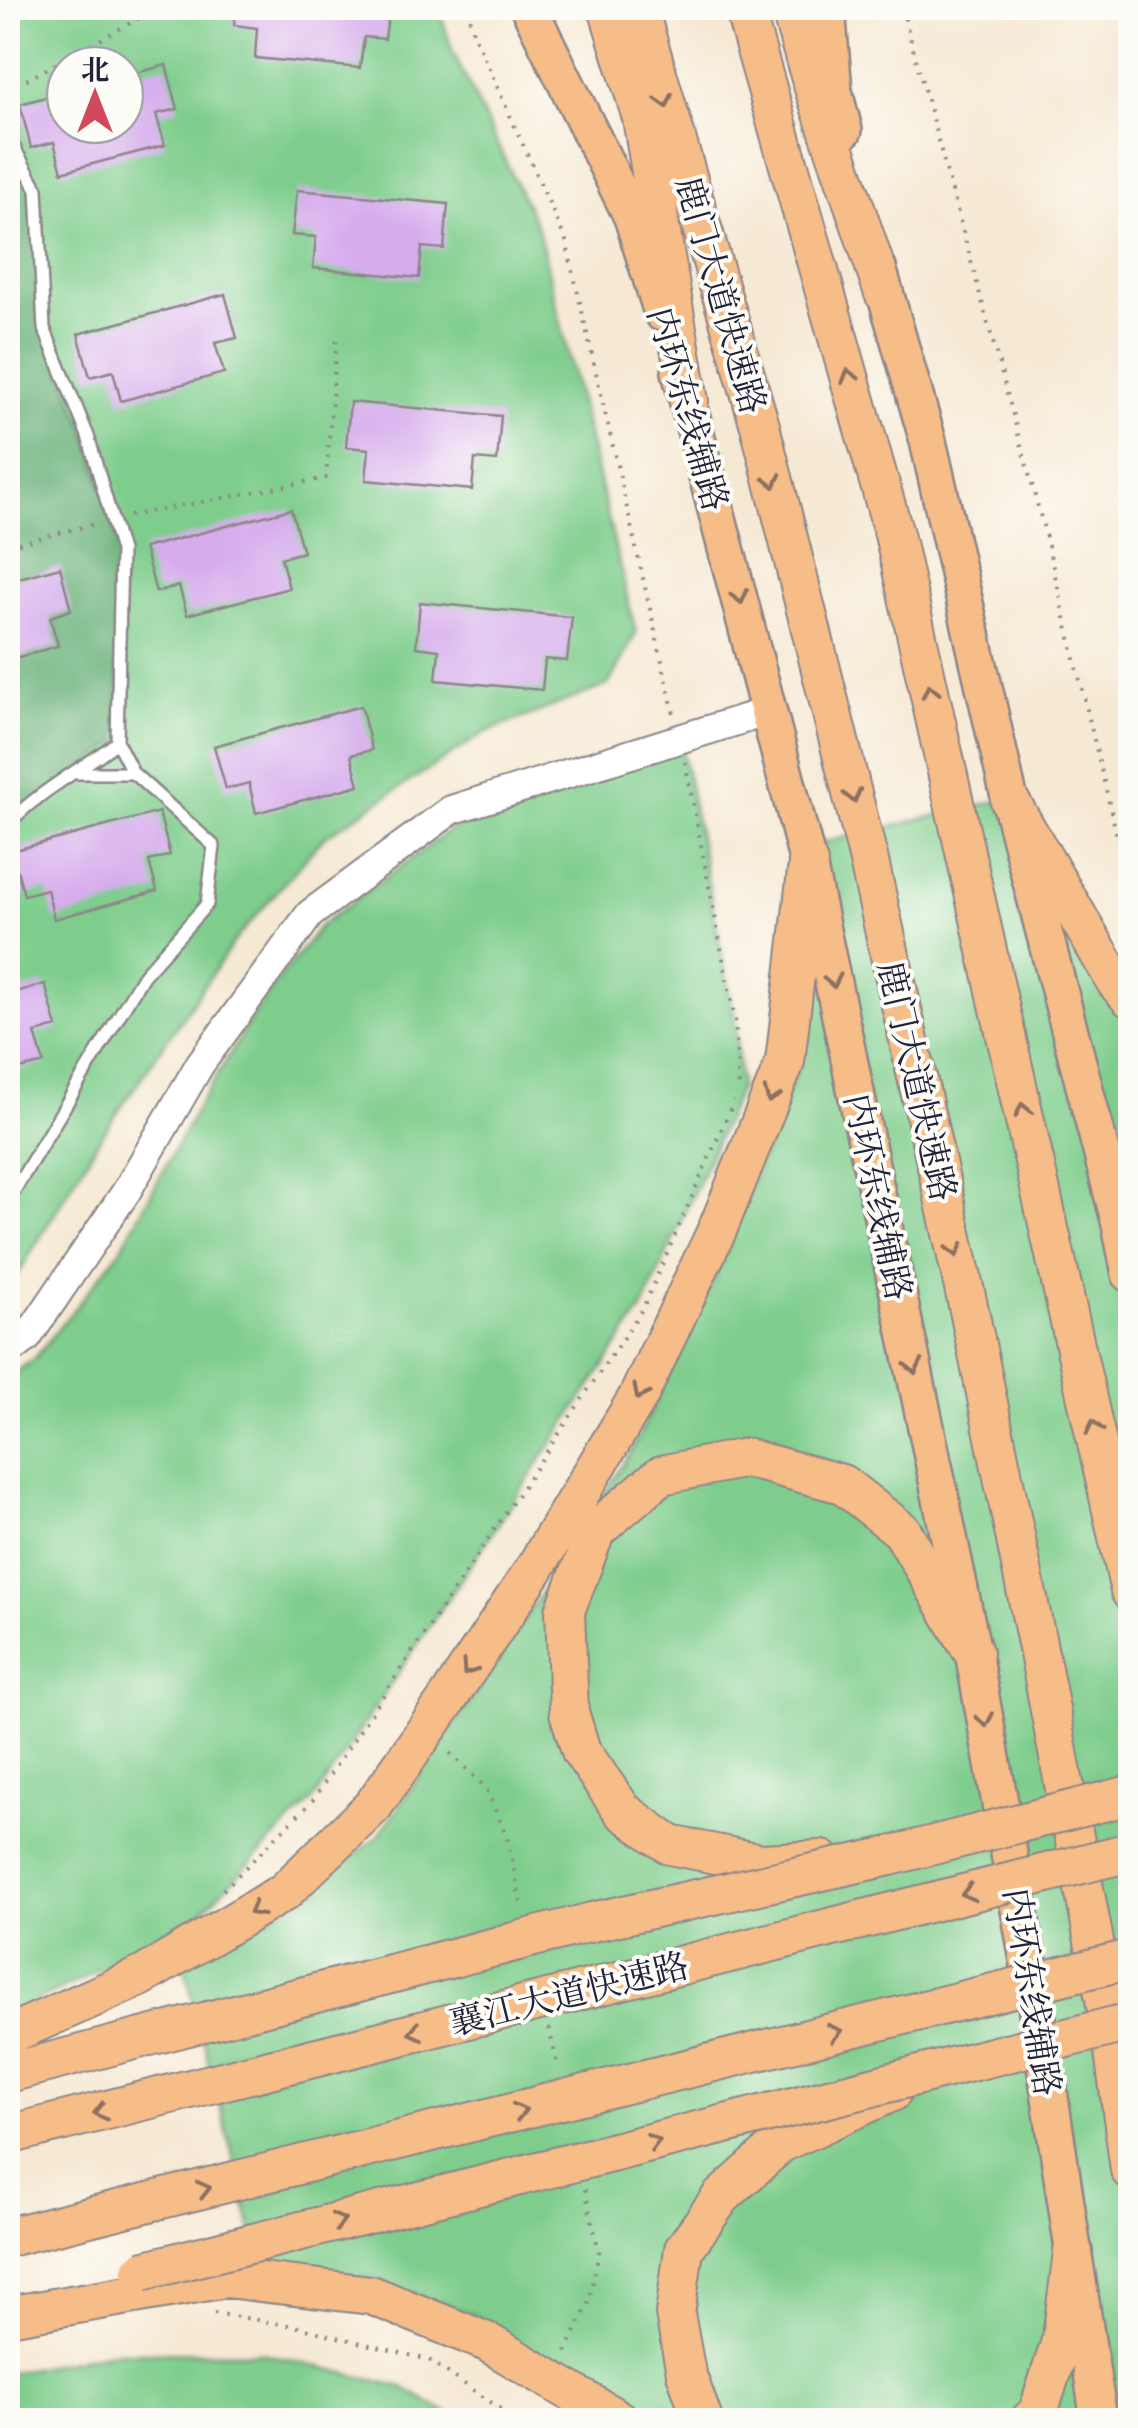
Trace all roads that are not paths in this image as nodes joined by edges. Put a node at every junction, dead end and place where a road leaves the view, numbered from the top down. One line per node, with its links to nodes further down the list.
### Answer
1 (529, 8): 9 (main road, 内环东线辅路)
2 (608, 8): 9 (highway)
3 (638, 8): 32 (highway, 鹿门大道快速路, one-way to 32)
4 (744, 8): 21 (highway, one-way to 4)
5 (790, 8): 8 (highway)
6 (828, 8): 8 (main road)
7 (8, 137): 11 (lane)
8 (884, 293): 14 (main road)
9 (689, 401): 10 (main road, 内环东线辅路, one-way to 10)
10 (769, 712): 16 (main road, 内环东线辅路); 20 (street)
11 (118, 742): 12 (lane); 13 (lane)
12 (78, 772): 13 (lane); 15 (lane)
13 (133, 772): 18 (lane)
14 (1010, 801): 17 (highway); 19 (main road)
15 (8, 824)
16 (808, 862): 22 (main road, 内环东线辅路, one-way to 22); 28 (highway, one-way to 28)
17 (1130, 998)
18 (8, 1201)
19 (1130, 1274)
20 (8, 1352)
21 (1130, 1591)
22 (973, 1652): 25 (highway, bridge); 34 (main road, 内环东线辅路, one-way to 34)
23 (1130, 1795): 25 (highway, bridge)
24 (1130, 1852): 31 (highway, 襄江大道快速路, one-way to 31, bridge)
25 (890, 1856): 30 (highway, bridge)
26 (1130, 1959): 33 (highway, one-way to 26, bridge)
27 (1130, 2022): 29 (highway, bridge)
28 (8, 2036)
29 (945, 2068): 35 (highway, one-way to 29, bridge); 38 (highway, bridge)
30 (8, 2073)
31 (8, 2135)
32 (1130, 2170)
33 (8, 2237)
34 (1074, 2252): 39 (highway); 40 (main road, 内环东线辅路)
35 (8, 2304)
36 (8, 2316): 37 (highway)
37 (619, 2420)
38 (703, 2420)
39 (1030, 2420)
40 (1099, 2420)

